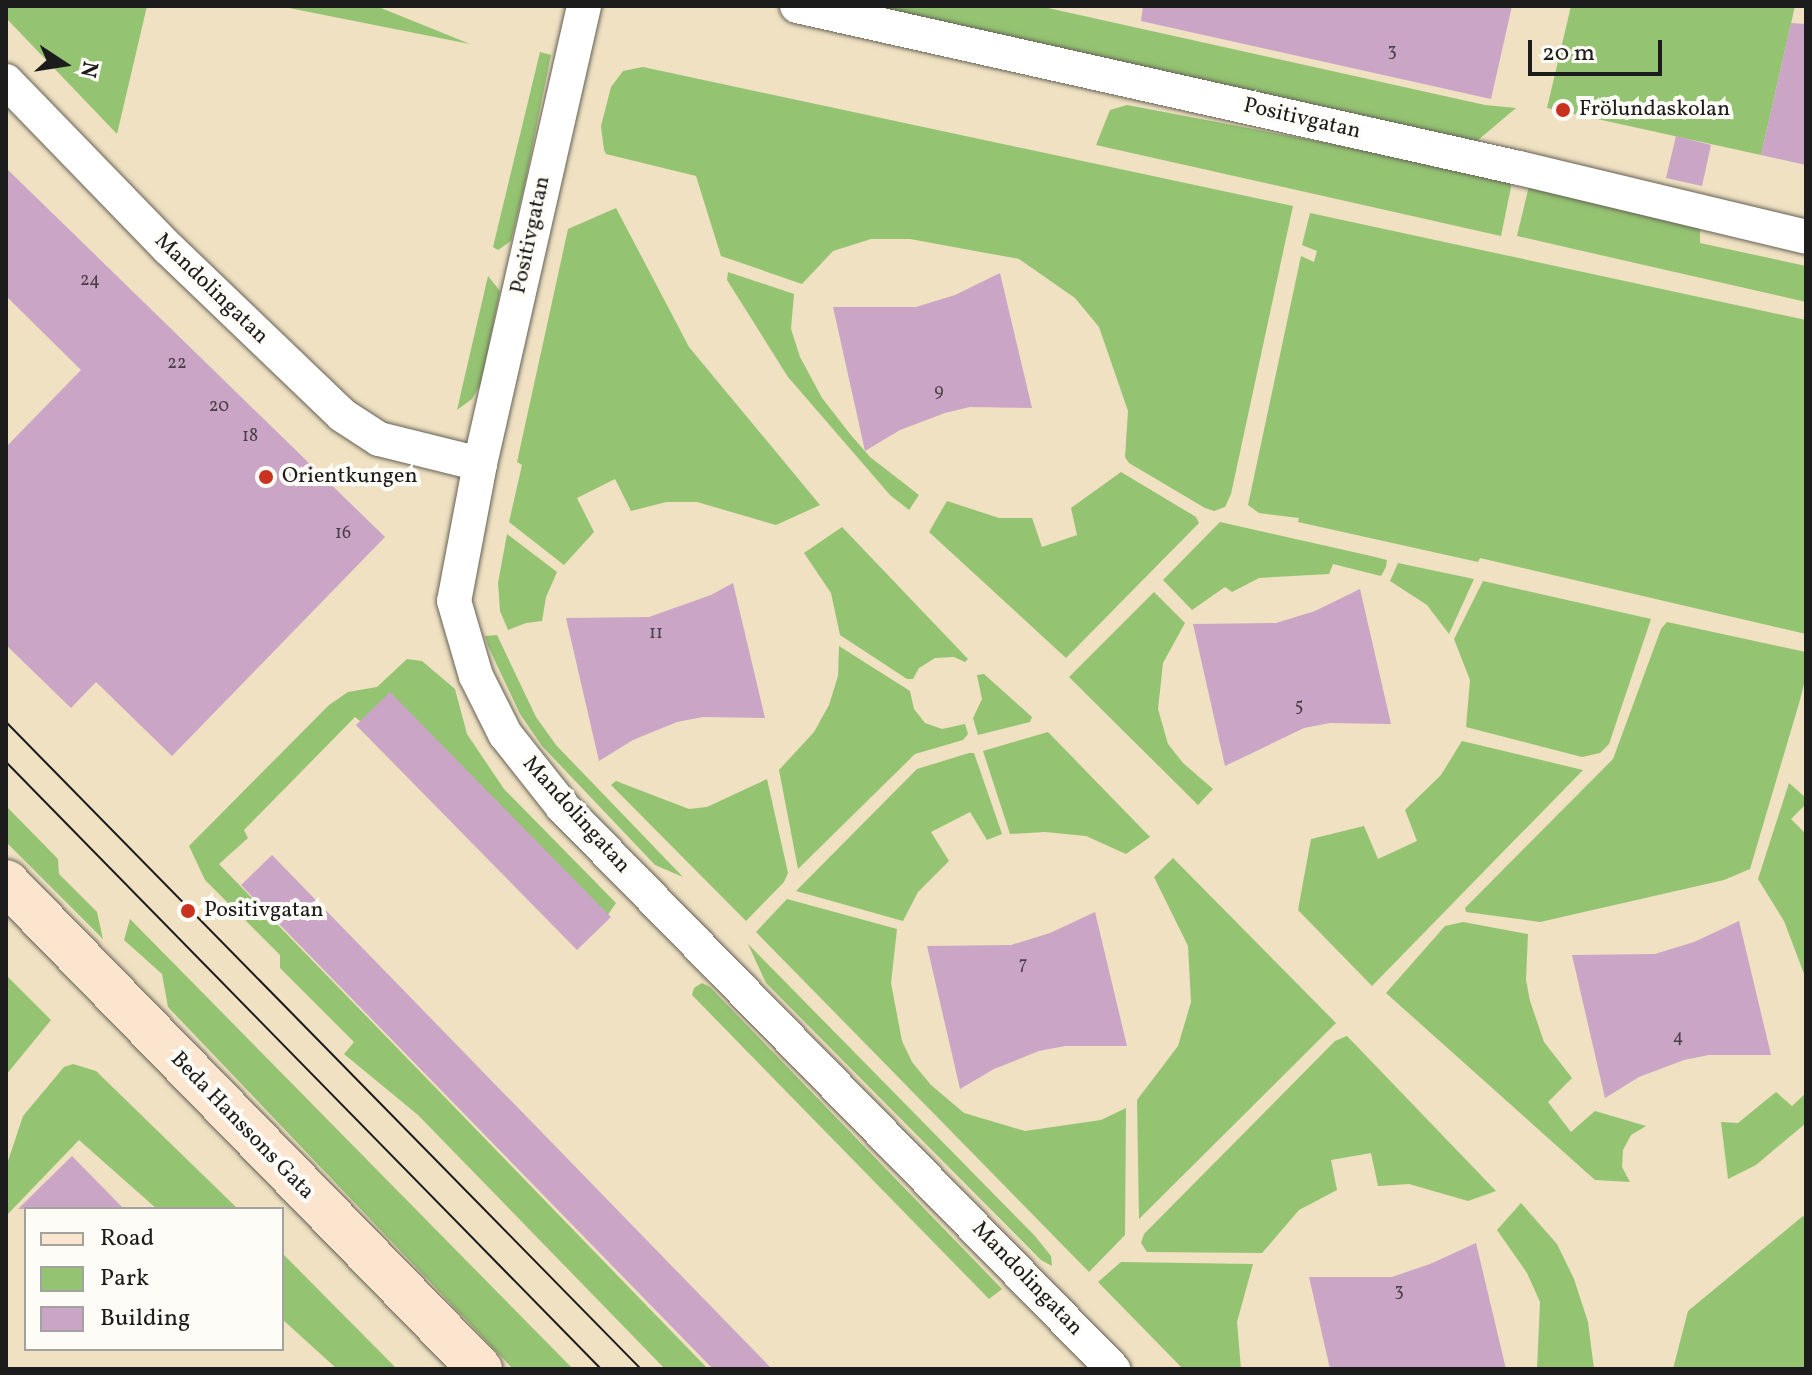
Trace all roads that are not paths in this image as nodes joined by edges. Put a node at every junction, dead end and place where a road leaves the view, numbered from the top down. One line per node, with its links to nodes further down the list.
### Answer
1 (584, 6): 5 (street, Positivgatan)
2 (797, 6): 4 (street, Positivgatan)
3 (6, 81): 5 (street, Mandolingatan)
4 (1806, 237)
5 (480, 464): 8 (street, Mandolingatan)
6 (6, 882): 7 (street, Beda Hanssons Gata)
7 (480, 1369)
8 (1113, 1369)

